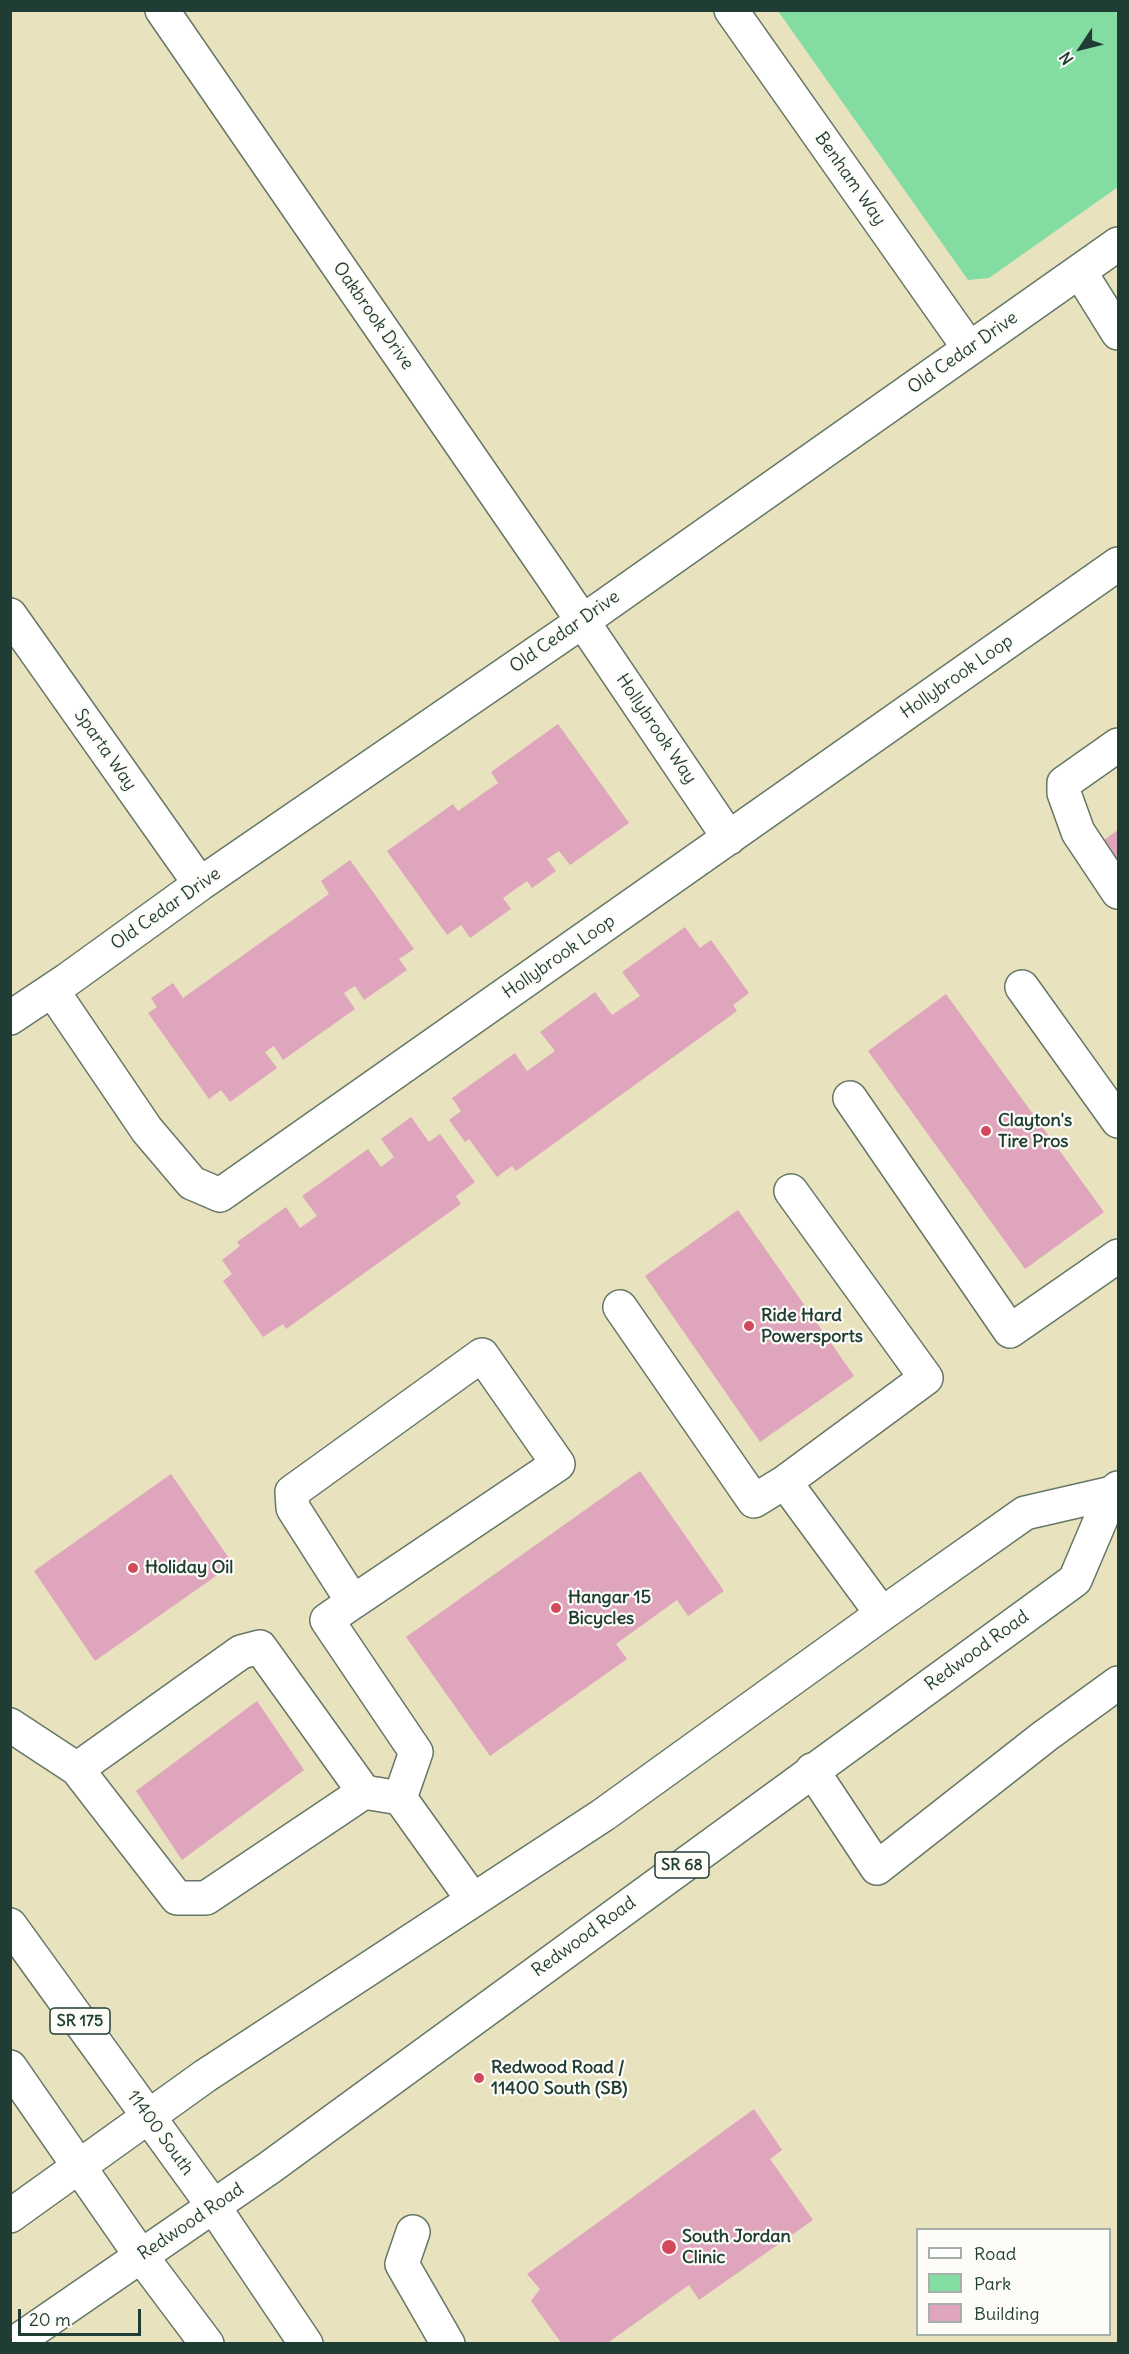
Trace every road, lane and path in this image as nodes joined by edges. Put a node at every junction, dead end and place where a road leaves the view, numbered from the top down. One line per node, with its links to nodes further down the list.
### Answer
1 (162, 10): 9 (street, Oakbrook Drive)
2 (731, 10): 6 (street, Benham Way)
3 (1119, 244): 4 (street, Old Cedar Drive)
4 (1080, 272): 5 (street); 6 (street, Old Cedar Drive)
5 (1119, 333)
6 (969, 348): 9 (street, Old Cedar Drive)
7 (1119, 564): 11 (street, Hollybrook Loop)
8 (10, 615): 12 (street, Sparta Way)
9 (583, 621): 11 (street, Hollybrook Way); 12 (street, Old Cedar Drive)
10 (1119, 745): 13 (street)
11 (729, 837): 15 (street, Hollybrook Loop)
12 (200, 884): 15 (street, Old Cedar Drive)
13 (1119, 892)
14 (1022, 987): 18 (street)
15 (52, 990): 16 (street, Old Cedar Drive)
16 (10, 1018)
17 (850, 1098): 20 (street)
18 (1119, 1121)
19 (791, 1191): 22 (street)
20 (1119, 1256)
21 (620, 1306): 22 (street)
22 (785, 1482): 25 (street)
23 (1115, 1491): 25 (street, Redwood Road / SR 68); 29 (street, Redwood Road / SR 68)
24 (352, 1602): 24 (street); 31 (street)
25 (882, 1614): 32 (street, Redwood Road / SR 68)
26 (1119, 1683): 29 (street)
27 (10, 1725): 28 (street)
28 (77, 1769): 30 (street); 30 (street)
29 (812, 1770): 37 (street, Redwood Road / SR 68)
30 (364, 1792): 31 (street)
31 (400, 1798): 32 (street)
32 (473, 1900): 35 (street, Redwood Road / SR 68)
33 (10, 1925): 35 (street, 11400 South / SR 175)
34 (10, 2067): 36 (street)
35 (149, 2118): 36 (street, Redwood Road / SR 68); 37 (street, 11400 South / SR 175)
36 (79, 2168): 38 (street, Redwood Road / SR 68); 40 (street)
37 (214, 2207): 40 (street, Redwood Road / SR 68); 43 (street, 11400 South / SR 175)
38 (10, 2216)
39 (413, 2232): 44 (street)
40 (141, 2256): 41 (street, Redwood Road / SR 68); 42 (street)
41 (13, 2343)
42 (207, 2343)
43 (306, 2343)
44 (447, 2343)

